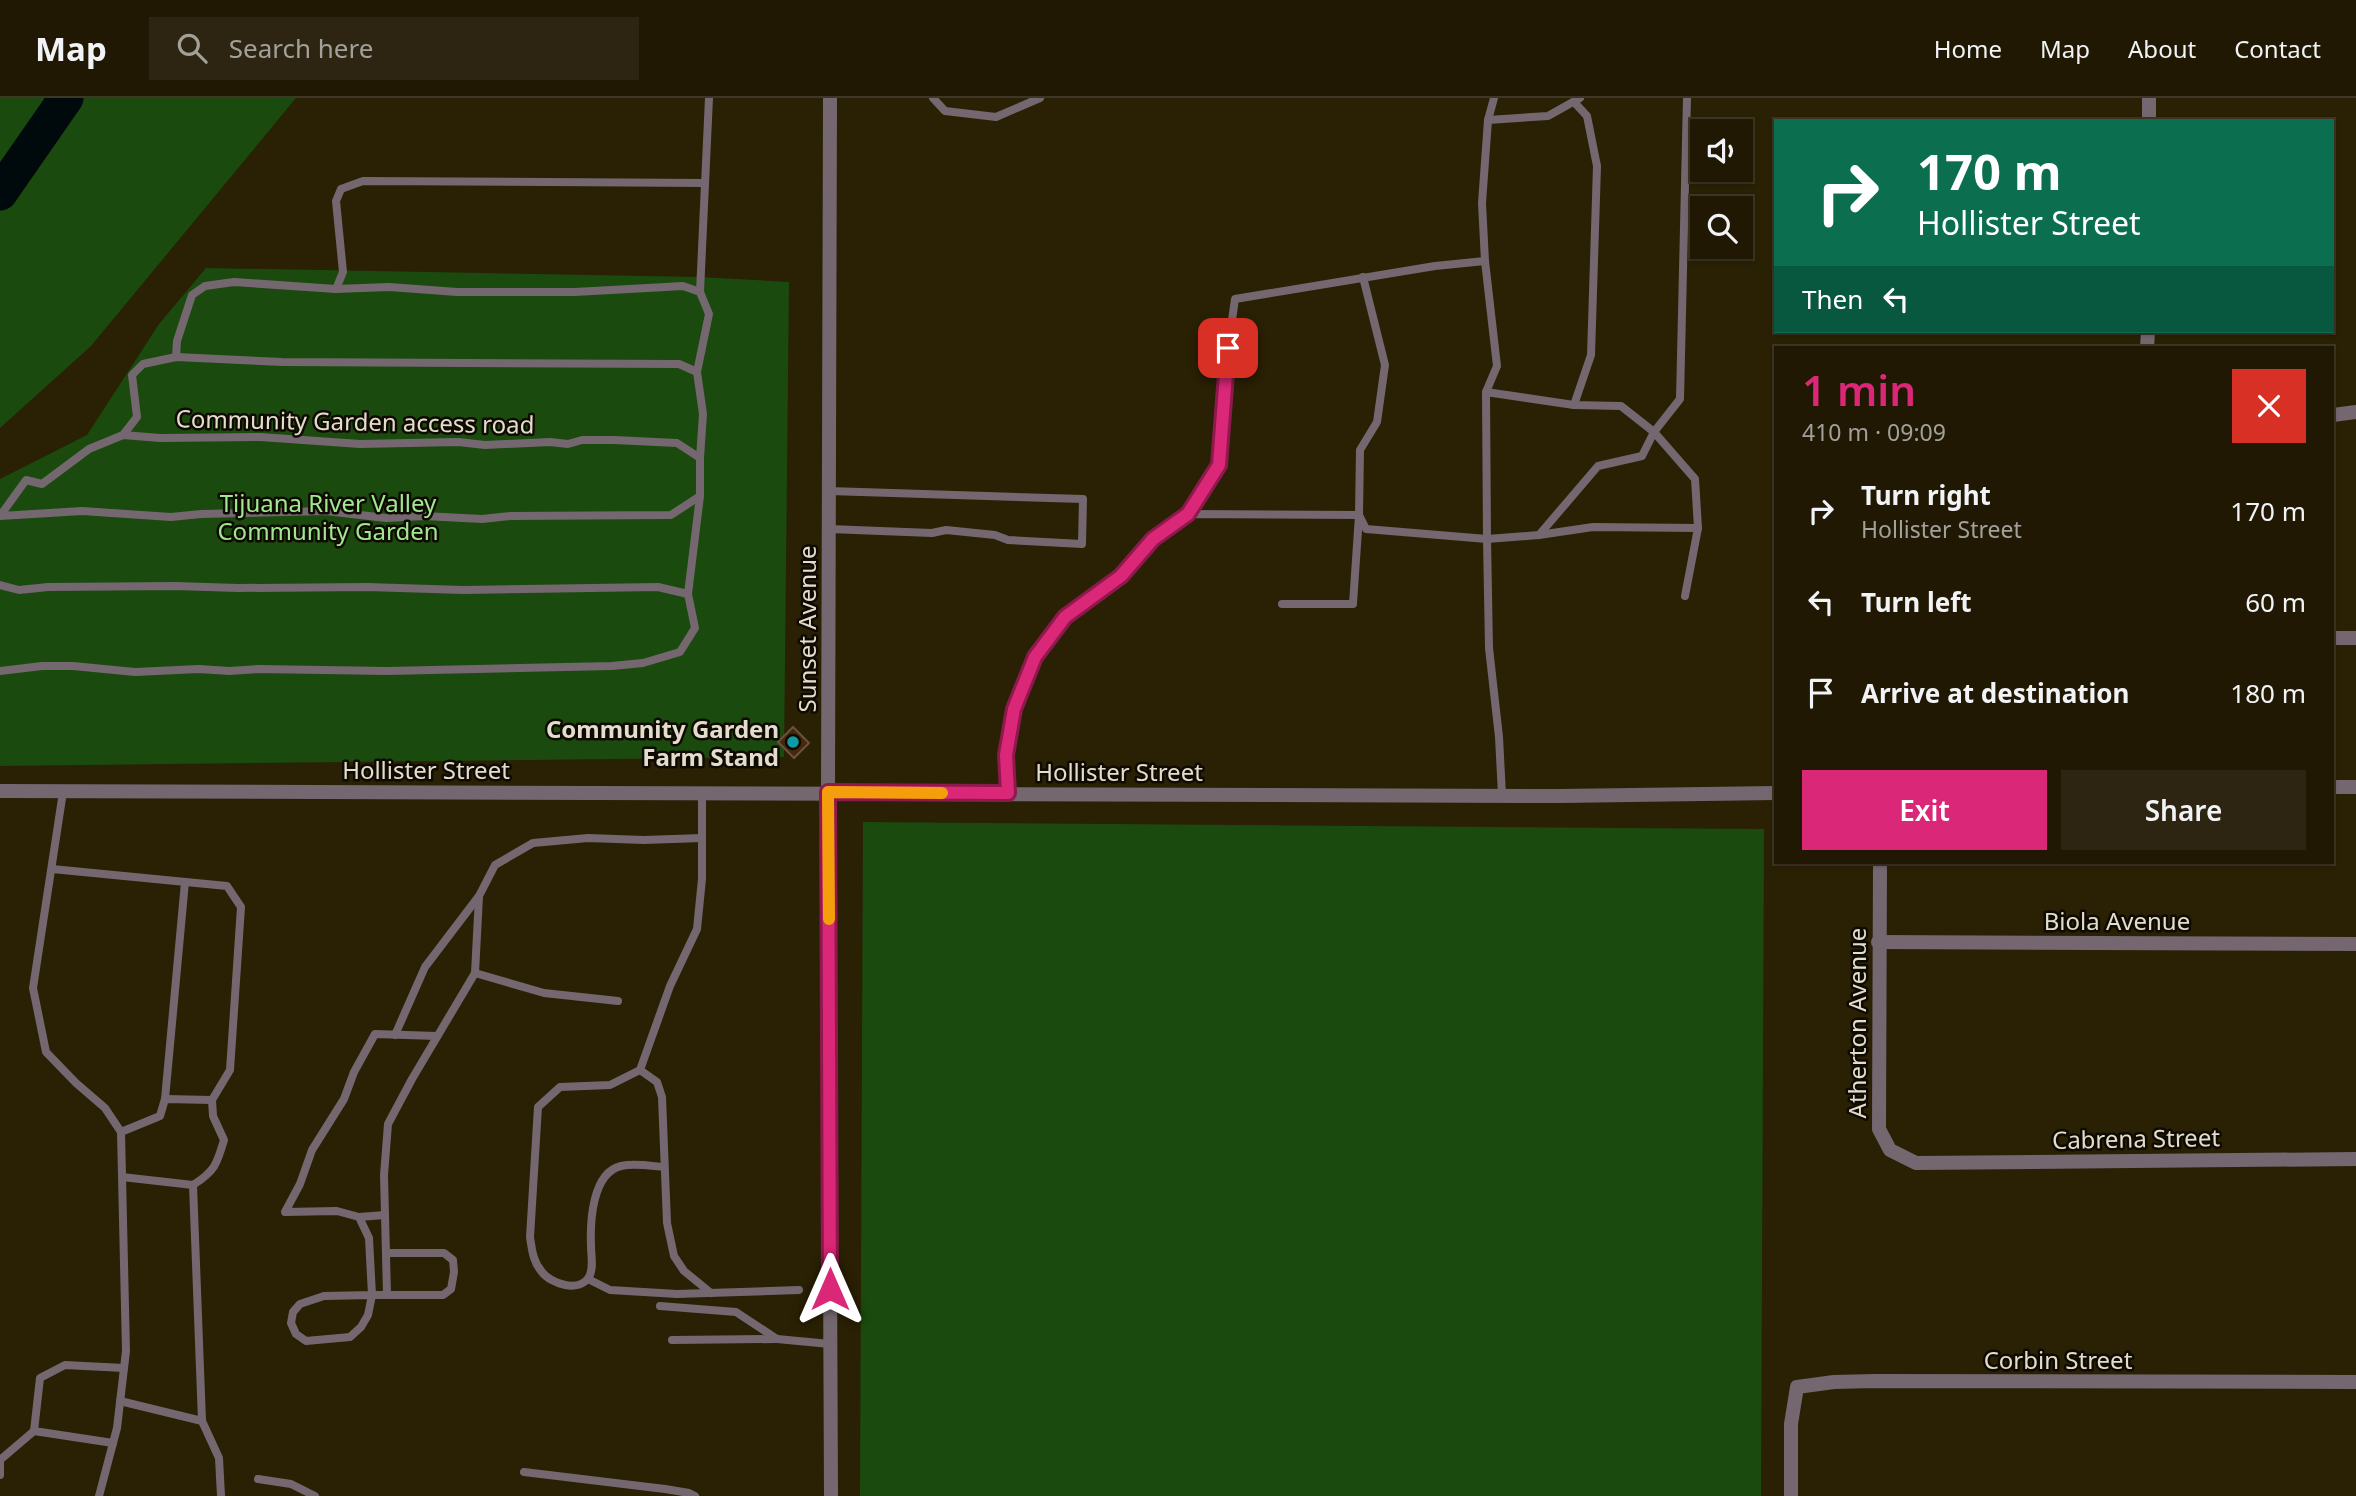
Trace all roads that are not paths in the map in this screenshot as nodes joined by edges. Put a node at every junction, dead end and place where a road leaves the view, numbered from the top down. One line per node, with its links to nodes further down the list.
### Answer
1 (709, 98): 11 (lane)
2 (830, 98): 25 (street, Sunset Avenue)
3 (933, 98): 4 (lane)
4 (1040, 98)
5 (1494, 98): 10 (lane)
6 (1686, 98): 22 (lane)
7 (2149, 98): 9 (street)
8 (1577, 100): 10 (lane); 19 (lane)
9 (2149, 119)
10 (1488, 120): 12 (lane)
11 (705, 183): 14 (lane); 15 (lane)
12 (1485, 261): 13 (lane); 18 (lane)
13 (1363, 277): 27 (lane); 28 (lane)
14 (336, 289): 15 (lane); 16 (lane)
15 (700, 292): 17 (lane)
16 (176, 357): 17 (lane); 23 (lane)
17 (697, 372): 24 (lane)
18 (1486, 392): 19 (lane); 32 (lane)
19 (1574, 405): 22 (lane)
20 (2356, 412): 21 (street)
21 (2334, 415)
22 (1654, 432): 29 (lane); 31 (lane)
23 (122, 435): 24 (lane, Community Garden access road); 26 (lane, Community Garden access road)
24 (700, 458): 26 (lane)
25 (829, 491): 30 (street, Sunset Avenue); 30 (lane)
26 (700, 496): 34 (lane)
27 (1188, 514): 28 (lane); 46 (lane)
28 (1359, 515): 32 (lane); 36 (lane)
29 (1698, 528): 31 (lane); 35 (lane)
30 (829, 529): 45 (street, Sunset Avenue)
31 (1539, 535): 32 (lane)
32 (1487, 539): 48 (lane)
33 (0, 585): 34 (lane)
34 (688, 594): 39 (lane)
35 (1685, 596)
36 (1282, 604)
37 (2334, 638): 38 (street)
38 (2356, 638)
39 (0, 671)
40 (2356, 787): 41 (street)
41 (2334, 788)
42 (0, 791): 43 (street, Hollister Street)
43 (63, 792): 44 (street, Hollister Street); 51 (lane)
44 (702, 792): 45 (street, Hollister Street); 49 (lane)
45 (828, 792): 46 (street, Hollister Street); 80 (street, Sunset Avenue)
46 (1008, 793): 48 (street, Hollister Street)
47 (1774, 793): 48 (street, Hollister Street)
48 (1502, 795)
49 (702, 838): 53 (lane); 60 (lane)
50 (1880, 864): 54 (street, Atherton Avenue)
51 (52, 869): 52 (lane); 63 (lane)
52 (185, 882): 61 (lane); 62 (lane)
53 (479, 896): 56 (lane); 58 (lane)
54 (1878, 942): 55 (street, Biola Avenue); 65 (street, Atherton Avenue)
55 (2356, 944)
56 (475, 973): 57 (lane); 59 (lane)
57 (618, 1002)
58 (395, 1035): 59 (lane); 70 (lane)
59 (436, 1037): 69 (lane)
60 (640, 1070): 66 (lane); 72 (lane)
61 (165, 1099): 62 (lane); 63 (lane)
62 (212, 1100): 68 (lane)
63 (121, 1132): 67 (lane)
64 (2356, 1159): 65 (street, Cabrena Street)
65 (1916, 1163)
66 (664, 1167): 72 (lane); 74 (lane)
67 (122, 1177): 68 (lane); 81 (lane)
68 (194, 1185): 84 (lane)
69 (385, 1215): 70 (lane); 71 (lane)
70 (359, 1217): 75 (lane)
71 (386, 1253): 76 (lane); 76 (lane)
72 (588, 1279): 74 (lane)
73 (799, 1290): 74 (lane)
74 (711, 1293)
75 (372, 1295): 75 (lane); 76 (lane)
76 (387, 1295)
77 (660, 1306): 78 (lane)
78 (777, 1339): 79 (lane); 80 (lane)
79 (672, 1340)
80 (830, 1344): 94 (street, Sunset Avenue)
81 (124, 1368): 83 (lane); 85 (lane)
82 (2356, 1382): 95 (street, Corbin Street)
83 (120, 1401): 84 (lane); 86 (lane)
84 (202, 1421): 91 (lane)
85 (34, 1431): 86 (lane); 88 (lane)
86 (113, 1443): 90 (lane)
87 (524, 1472): 93 (lane)
88 (0, 1475)
89 (258, 1479): 92 (lane)
90 (99, 1496)
91 (221, 1496)
92 (315, 1496)
93 (695, 1496)
94 (831, 1496)
95 (1791, 1496)

